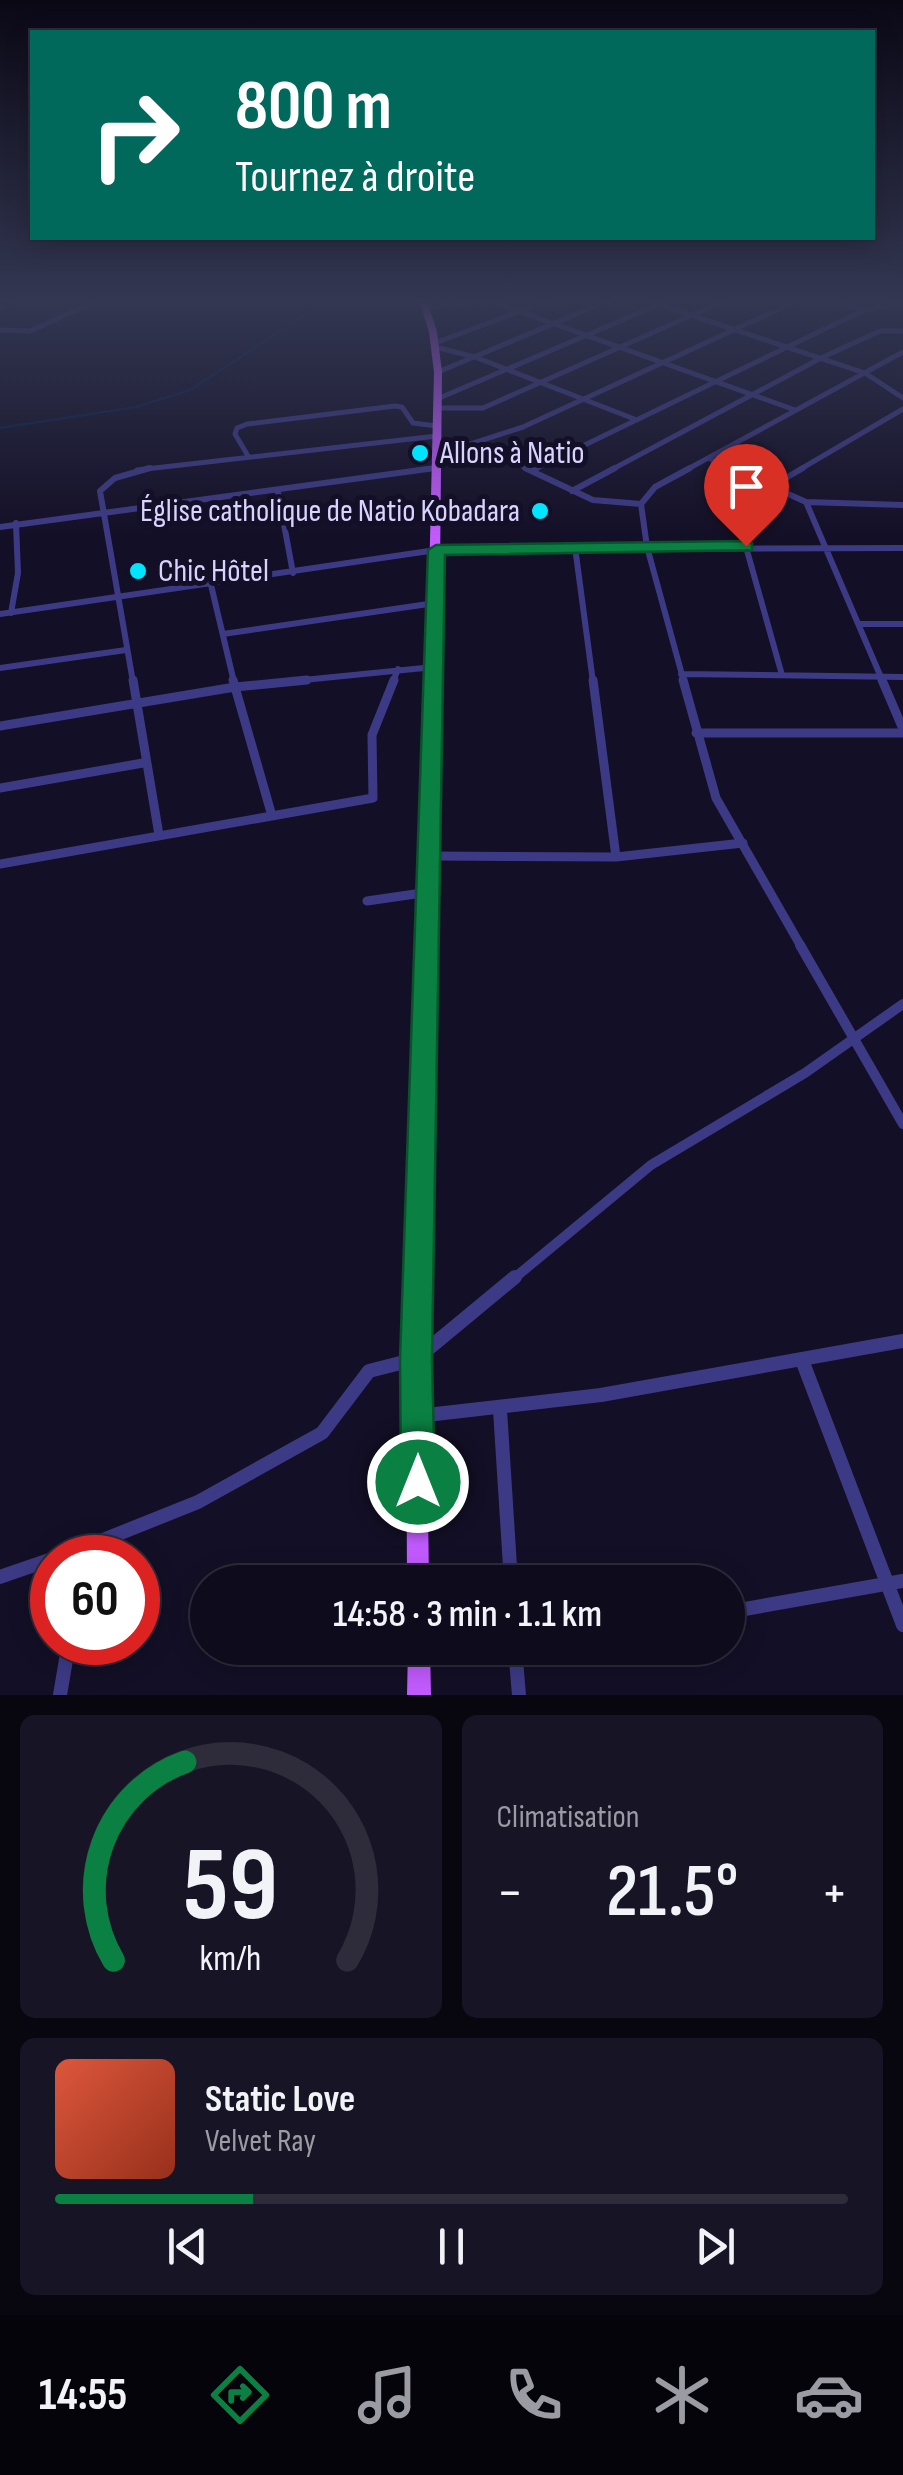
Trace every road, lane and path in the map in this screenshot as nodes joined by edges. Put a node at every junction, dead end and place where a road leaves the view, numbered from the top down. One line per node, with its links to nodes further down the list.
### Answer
1 (438, 379): 16 (main road)
2 (487, 379): 16 (street)
3 (531, 379): 12 (street)
4 (550, 379): 12 (street)
5 (627, 379): 15 (street)
6 (707, 379): 11 (street)
7 (721, 379): 11 (street)
8 (784, 379): 13 (street)
9 (853, 379): 18 (street)
10 (874, 379): 14 (street)
11 (715, 382): 13 (street); 19 (street)
12 (541, 383): 15 (street); 16 (street)
13 (754, 396): 18 (street); 27 (street)
14 (903, 398)
15 (582, 400): 19 (street); 21 (street)
16 (436, 404): 20 (main road)
17 (903, 409): 26 (street)
18 (795, 410): 23 (street)
19 (637, 420): 25 (street)
20 (437, 431): 22 (street); 22 (street); 24 (main road)
21 (477, 444): 24 (street); 25 (street)
22 (248, 456): 32 (street)
23 (708, 458): 26 (street); 30 (street)
24 (436, 462): 28 (street); 40 (main road)
25 (533, 470): 27 (street)
26 (772, 486): 29 (street)
27 (572, 490): 30 (street)
28 (278, 492): 32 (street); 41 (street)
29 (806, 502): 31 (street); 38 (street)
30 (641, 504): 35 (street)
31 (901, 504)
32 (104, 511): 33 (street); 43 (street)
33 (16, 523): 34 (street); 45 (street)
34 (0, 526)
35 (646, 546): 36 (street); 37 (street); 54 (street)
36 (746, 546): 38 (street); 55 (street)
37 (575, 547): 40 (street); 69 (street)
38 (823, 547): 39 (street); 47 (street)
39 (903, 548)
40 (436, 550): 41 (street); 44 (main road)
41 (293, 573): 42 (street)
42 (211, 584): 43 (street); 49 (street)
43 (118, 600): 45 (street); 50 (street)
44 (436, 604): 49 (street); 51 (main road)
45 (11, 613): 46 (street)
46 (0, 614)
47 (859, 624): 48 (street); 56 (street)
48 (903, 624)
49 (223, 634): 58 (street)
50 (126, 650): 52 (street); 59 (street)
51 (434, 667): 53 (street); 68 (main road)
52 (0, 668)
53 (398, 669): 58 (street); 65 (street)
54 (681, 674): 55 (street); 62 (street)
55 (782, 675): 56 (street)
56 (881, 677): 57 (street); 61 (street)
57 (903, 677)
58 (235, 687): 59 (street); 65 (street)
59 (137, 703): 60 (street); 63 (street)
60 (0, 726)
61 (903, 731): 62 (street)
62 (696, 733): 67 (street)
63 (143, 763): 64 (street); 66 (street)
64 (0, 788)
65 (272, 816): 66 (street)
66 (159, 835): 70 (street)
67 (743, 843): 69 (street); 74 (street)
68 (430, 856): 69 (street); 71 (main road)
69 (616, 857)
70 (0, 864)
71 (429, 892): 72 (street); 77 (main road)
72 (367, 901)
73 (903, 1004): 74 (street)
74 (855, 1035): 75 (street); 77 (street)
75 (903, 1124)
76 (903, 1341): 78 (street)
77 (416, 1359): 80 (main road); 81 (street)
78 (802, 1360): 79 (street); 86 (street)
79 (500, 1410): 80 (street); 83 (street)
80 (418, 1416): 82 (main road)
81 (124, 1535)
82 (418, 1565)
83 (510, 1565)
84 (30, 1567): 85 (street)
85 (0, 1577)
86 (895, 1582): 87 (street); 88 (street)
87 (745, 1609)
88 (903, 1625)
89 (65, 1665): 92 (street)
90 (418, 1665): 93 (main road)
91 (520, 1665): 94 (street)
92 (60, 1695)
93 (419, 1695)
94 (518, 1695)

